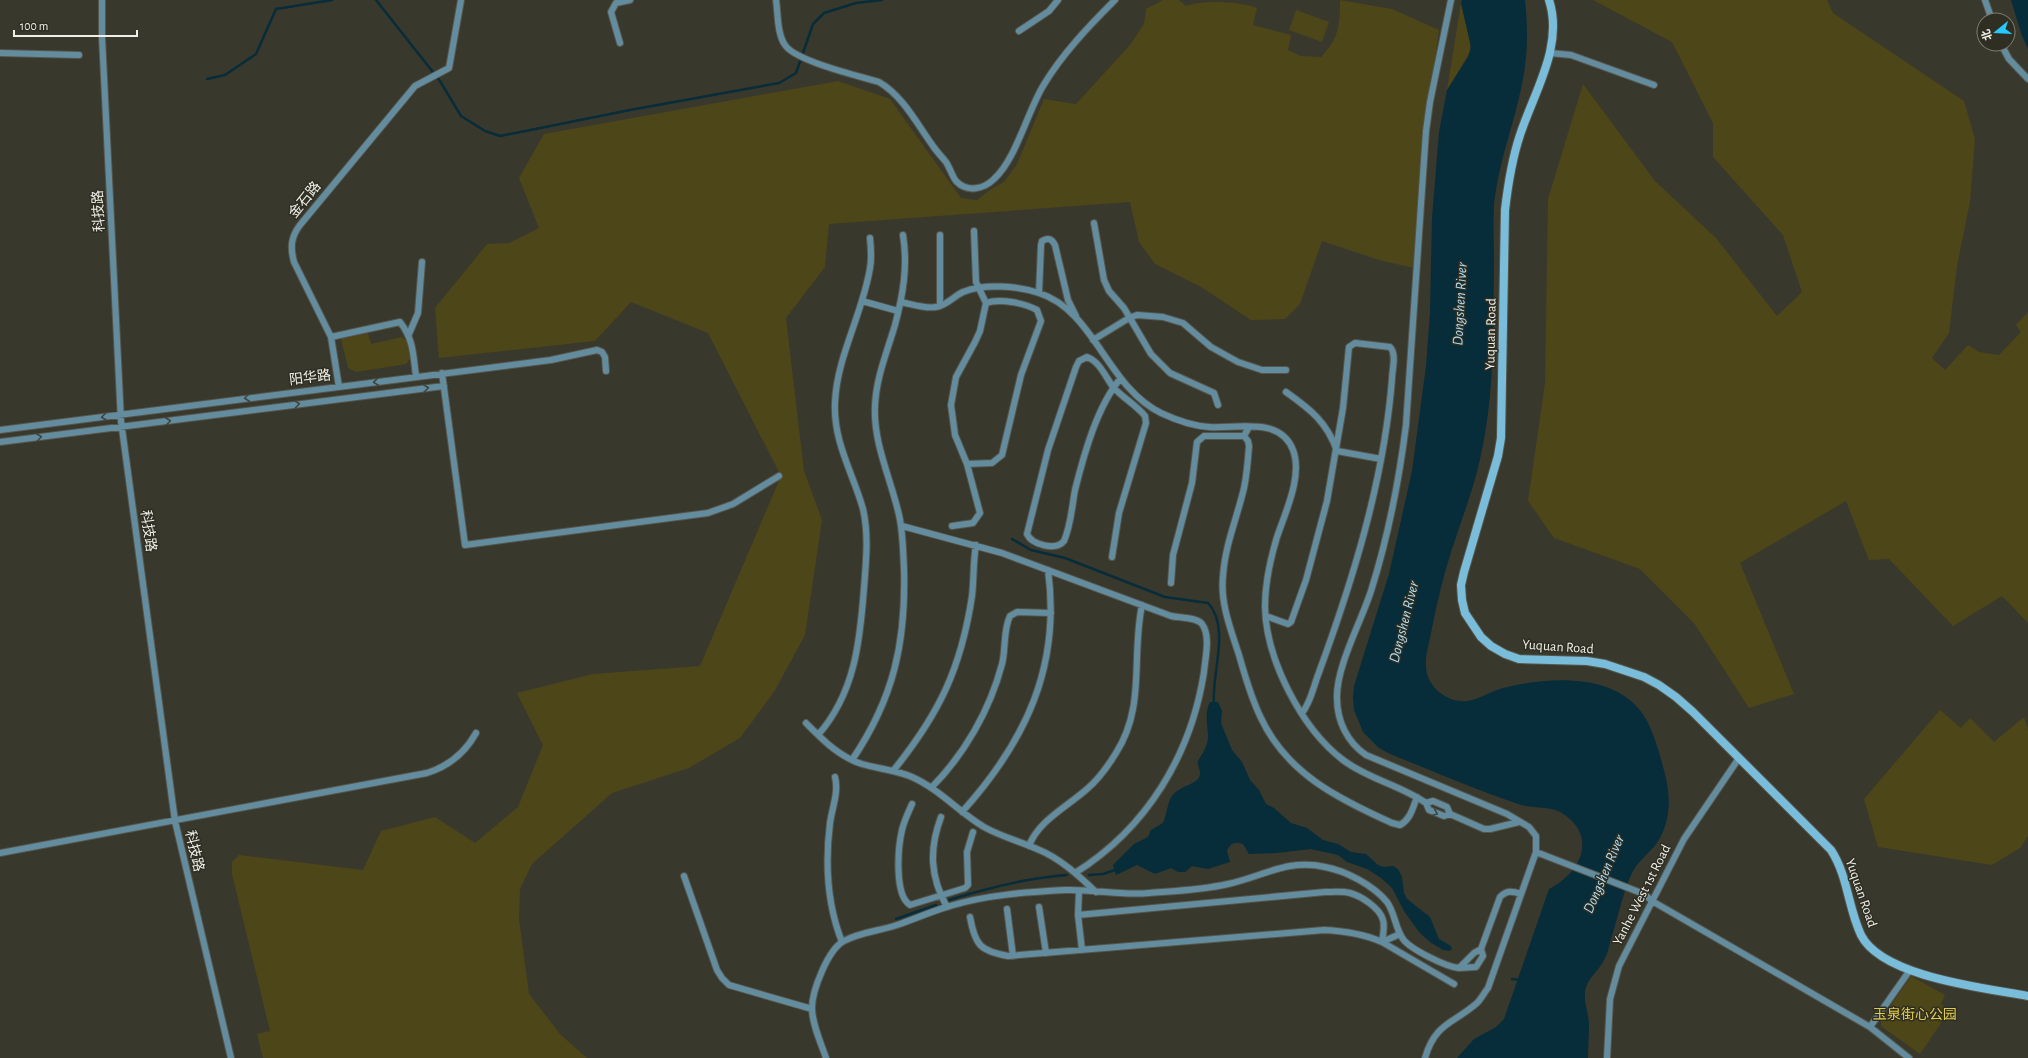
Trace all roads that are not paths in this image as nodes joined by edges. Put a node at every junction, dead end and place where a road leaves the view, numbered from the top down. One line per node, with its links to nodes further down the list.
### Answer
1 (102, 0): 47 (street, 科技路)
2 (461, 0): 35 (street, 金石路)
3 (630, 0): 12 (street)
4 (776, 0): 6 (street)
5 (1058, 0): 11 (street)
6 (1115, 0)
7 (1450, 0): 82 (street)
8 (1549, 0): 15 (street, Yuquan Road)
9 (1985, 0): 10 (street)
10 (1989, 12)
11 (1019, 31)
12 (620, 43)
13 (2005, 52): 17 (street)
14 (0, 53): 16 (street)
15 (1550, 53): 18 (street); 70 (street, Yuquan Road)
16 (79, 55)
17 (2028, 79)
18 (1654, 85)
19 (1094, 223): 32 (street)
20 (974, 231): 25 (street)
21 (903, 235): 28 (street)
22 (940, 235): 30 (street)
23 (870, 238): 27 (street)
24 (422, 262): 34 (street)
25 (978, 288): 26 (street); 29 (street); 30 (street)
26 (1039, 293): 33 (street); 33 (street)
27 (862, 301): 31 (street); 69 (street)
28 (901, 302): 30 (street); 31 (street)
29 (986, 303): 55 (street); 55 (street)
30 (940, 306)
31 (898, 311): 57 (street)
32 (1129, 318): 36 (street); 37 (street); 46 (street)
33 (1077, 320): 36 (street)
34 (409, 334): 35 (street); 40 (street)
35 (331, 338): 43 (street, 金石路)
36 (1093, 340): 41 (street)
37 (1286, 370)
38 (606, 371): 39 (street, 阳华路)
39 (442, 373): 40 (street, 阳华路); 42 (street)
40 (416, 376): 43 (street, 阳华路, one-way to 43)
41 (1120, 379): 44 (street); 49 (street)
42 (444, 386): 48 (street, 阳华路, one-way to 42); 56 (street)
43 (339, 387): 47 (street, 阳华路, one-way to 47)
44 (1114, 387): 44 (street); 60 (street)
45 (1286, 392): 53 (street)
46 (1218, 405)
47 (121, 415): 48 (street, 科技路); 50 (street, 阳华路, one-way to 50)
48 (122, 427): 52 (street, 阳华路, one-way to 48); 81 (street, 科技路)
49 (1249, 427): 51 (street); 65 (street)
50 (0, 430)
51 (1244, 436): 62 (street); 75 (street)
52 (0, 442)
53 (1336, 451): 54 (street); 54 (street); 65 (street)
54 (1381, 459): 66 (street)
55 (967, 464): 58 (street)
56 (779, 476)
57 (902, 526): 59 (street); 71 (street)
58 (952, 526)
59 (976, 544): 61 (street); 72 (street)
60 (1112, 557)
61 (1048, 570): 63 (street); 64 (street)
62 (1171, 583)
63 (1142, 605): 84 (street); 87 (street)
64 (1051, 613): 74 (street); 78 (street)
65 (1266, 616): 66 (street)
66 (1302, 713): 75 (street)
67 (806, 723): 69 (street)
68 (476, 733): 81 (street)
69 (818, 735): 71 (street)
70 (1740, 758): 93 (street, Yanhe West 1st Road); 107 (street, Yuquan Road)
71 (852, 760): 72 (street)
72 (893, 771): 74 (street)
73 (835, 777): 100 (street)
74 (931, 788): 78 (street)
75 (1417, 797): 76 (street)
76 (1426, 803): 79 (street, one-way to 79); 79 (street)
77 (912, 804): 92 (street)
78 (962, 812): 84 (street)
79 (1450, 814): 82 (street)
80 (941, 817): 92 (street)
81 (175, 821): 86 (street); 112 (street, 科技路)
82 (1519, 822): 85 (street)
83 (973, 832): 92 (street)
84 (1029, 846): 87 (street)
85 (1536, 852): 91 (street); 93 (street)
86 (0, 853)
87 (1075, 873): 90 (street)
88 (684, 876): 110 (street)
89 (1079, 891): 90 (street); 94 (street); 97 (street)
90 (1096, 892): 99 (street)
91 (1521, 894): 102 (street); 114 (street)
92 (940, 896): 94 (street)
93 (1652, 900): 111 (street); 115 (street, Yanhe West 1st Road)
94 (947, 907): 100 (street)
95 (1039, 907): 104 (street)
96 (1007, 909): 105 (street)
97 (1078, 915): 101 (street); 103 (street)
98 (970, 917): 105 (street)
99 (1400, 934): 101 (street); 106 (street)
100 (842, 942): 110 (street)
101 (1382, 942): 103 (street); 108 (street)
102 (1481, 949): 106 (street); 106 (street)
103 (1082, 950): 104 (street)
104 (1046, 954): 105 (street)
105 (1013, 956)
106 (1459, 968)
107 (1910, 970): 109 (street, Yuquan Road); 111 (street)
108 (1454, 984)
109 (2028, 996)
110 (812, 1009): 113 (street)
111 (1870, 1027): 116 (street)
112 (231, 1058)
113 (826, 1058)
114 (1425, 1058)
115 (1607, 1058)
116 (1909, 1058)

